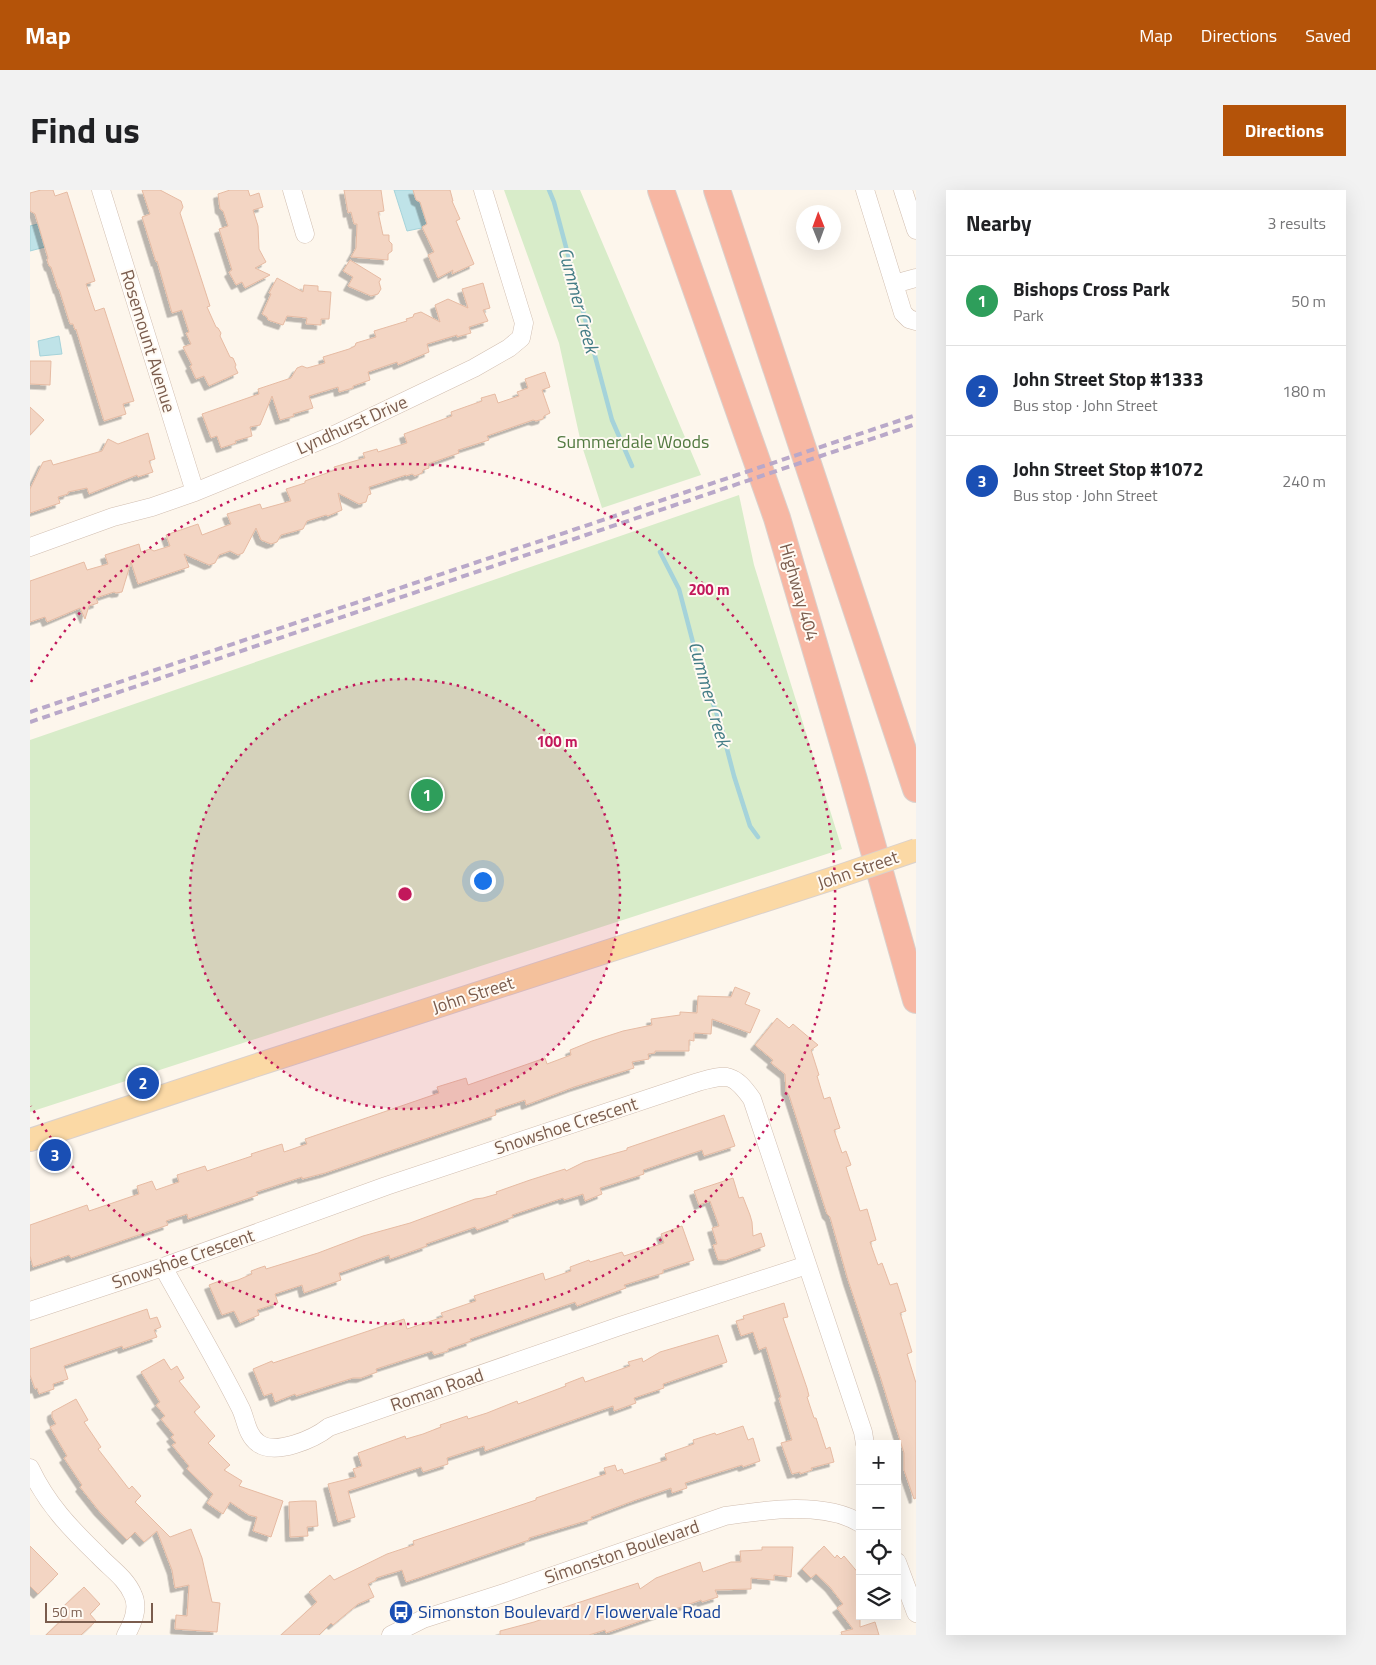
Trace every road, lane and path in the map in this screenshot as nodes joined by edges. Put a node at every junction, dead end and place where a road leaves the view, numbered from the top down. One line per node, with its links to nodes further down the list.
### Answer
1 (101, 190): 13 (street, Rosemount Avenue)
2 (292, 190): 9 (street)
3 (483, 190): 13 (street, Lyndhurst Drive)
4 (661, 190): 17 (highway, Highway 404)
5 (716, 190): 15 (highway)
6 (865, 190): 11 (street)
7 (903, 190): 8 (street)
8 (916, 230)
9 (305, 234)
10 (916, 278): 11 (street)
11 (894, 284): 12 (street)
12 (916, 321)
13 (194, 492): 14 (street, Lyndhurst Drive)
14 (30, 547)
15 (916, 789)
16 (916, 850): 18 (main road, John Street, bridge)
17 (916, 1000)
18 (30, 1140)
19 (807, 1265): 20 (street, Roman Road); 20 (street, Snowshoe Crescent); 22 (street, Snowshoe Crescent)
20 (163, 1267): 21 (street, Snowshoe Crescent)
21 (30, 1311)
22 (864, 1440)
23 (30, 1468): 28 (street)
24 (856, 1517): 27 (street, Simonston Boulevard)
25 (901, 1573): 26 (street)
26 (916, 1613)
27 (396, 1634)
28 (126, 1635)

